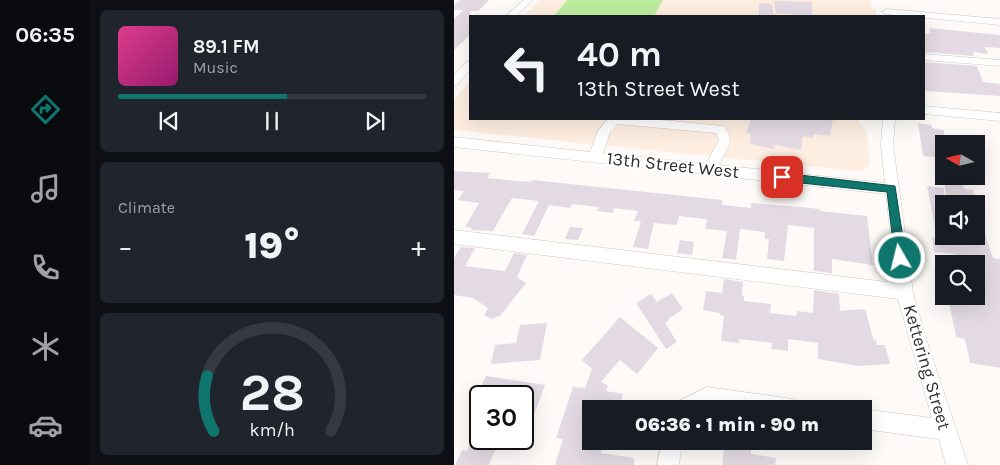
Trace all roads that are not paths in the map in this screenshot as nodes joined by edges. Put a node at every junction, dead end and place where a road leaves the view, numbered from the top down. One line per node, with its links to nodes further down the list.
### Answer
1 (529, 0): 4 (street)
2 (885, 0): 3 (street)
3 (888, 14): 5 (street)
4 (512, 15)
5 (902, 15)
6 (925, 17): 7 (street)
7 (1000, 22)
8 (925, 58): 9 (street)
9 (1000, 63)
10 (469, 65): 11 (street)
11 (454, 82)
12 (925, 110): 13 (street)
13 (1000, 117)
14 (889, 120): 18 (street, Kettering Street)
15 (454, 142): 16 (street, 13th Street West)
16 (595, 157): 17 (street, 13th Street West); 17 (street)
17 (710, 168): 18 (street, 13th Street West)
18 (891, 189): 20 (street, Kettering Street)
19 (454, 237): 20 (street)
20 (905, 292): 24 (street, Kettering Street)
21 (699, 400): 22 (street)
22 (733, 400)
23 (872, 419): 24 (street)
24 (945, 430): 27 (street, Kettering Street)
25 (670, 450): 26 (street)
26 (668, 465)
27 (957, 465)

